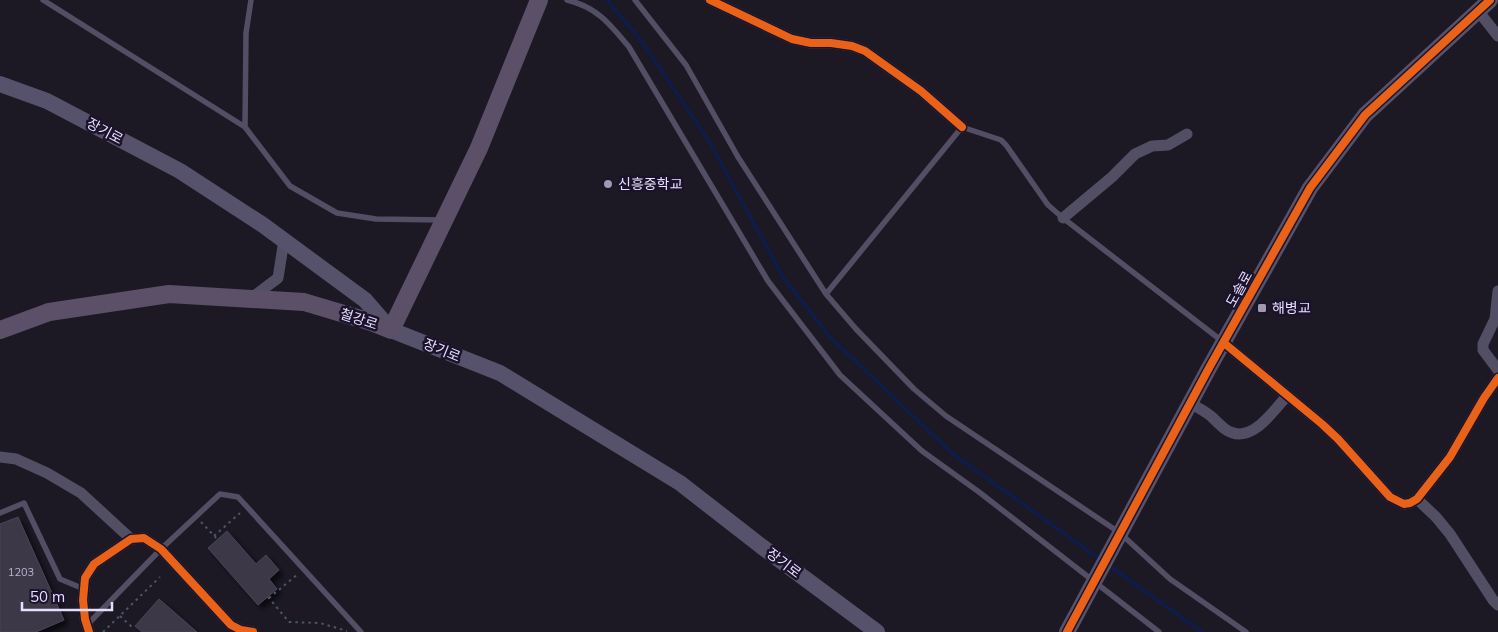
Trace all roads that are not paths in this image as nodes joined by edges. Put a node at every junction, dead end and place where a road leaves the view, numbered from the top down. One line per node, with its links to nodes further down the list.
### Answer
1 (42, 0): 11 (lane)
2 (251, 0): 11 (lane)
3 (539, 0): 14 (main road, 철강로)
4 (567, 0): 32 (lane)
5 (635, 0): 17 (lane)
6 (710, 0): 10 (street)
7 (1484, 6): 8 (street); 21 (main road, 도솔로)
8 (1498, 36)
9 (0, 84): 15 (main road, 장기로)
10 (962, 126): 13 (lane); 17 (lane)
11 (245, 127): 14 (lane)
12 (1187, 134): 13 (street)
13 (1063, 218): 21 (lane)
14 (444, 220): 20 (main road, 철강로)
15 (284, 240): 18 (street); 20 (main road, 장기로)
16 (1498, 290): 22 (street)
17 (826, 294): 29 (lane)
18 (250, 299): 19 (main road, 철강로); 20 (main road, 철강로)
19 (0, 330)
20 (391, 330): 39 (main road, 장기로)
21 (1224, 343): 24 (street); 25 (main road, 도솔로)
22 (1498, 370)
23 (1498, 378): 27 (street)
24 (1287, 396): 25 (street); 27 (street)
25 (1190, 403): 29 (main road, 도솔로)
26 (0, 457): 30 (street)
27 (1417, 499): 34 (street)
28 (0, 513): 33 (lane)
29 (1118, 538): 32 (main road, 도솔로); 42 (lane)
30 (131, 539): 31 (street); 33 (street)
31 (161, 548): 35 (lane); 36 (street); 38 (lane)
32 (1096, 578): 40 (main road, 도솔로); 41 (lane)
33 (84, 589): 35 (street)
34 (1498, 605)
35 (88, 628)
36 (234, 630): 37 (street)
37 (252, 632)
38 (361, 632)
39 (877, 632)
40 (1067, 632)
41 (1160, 632)
42 (1246, 632)

